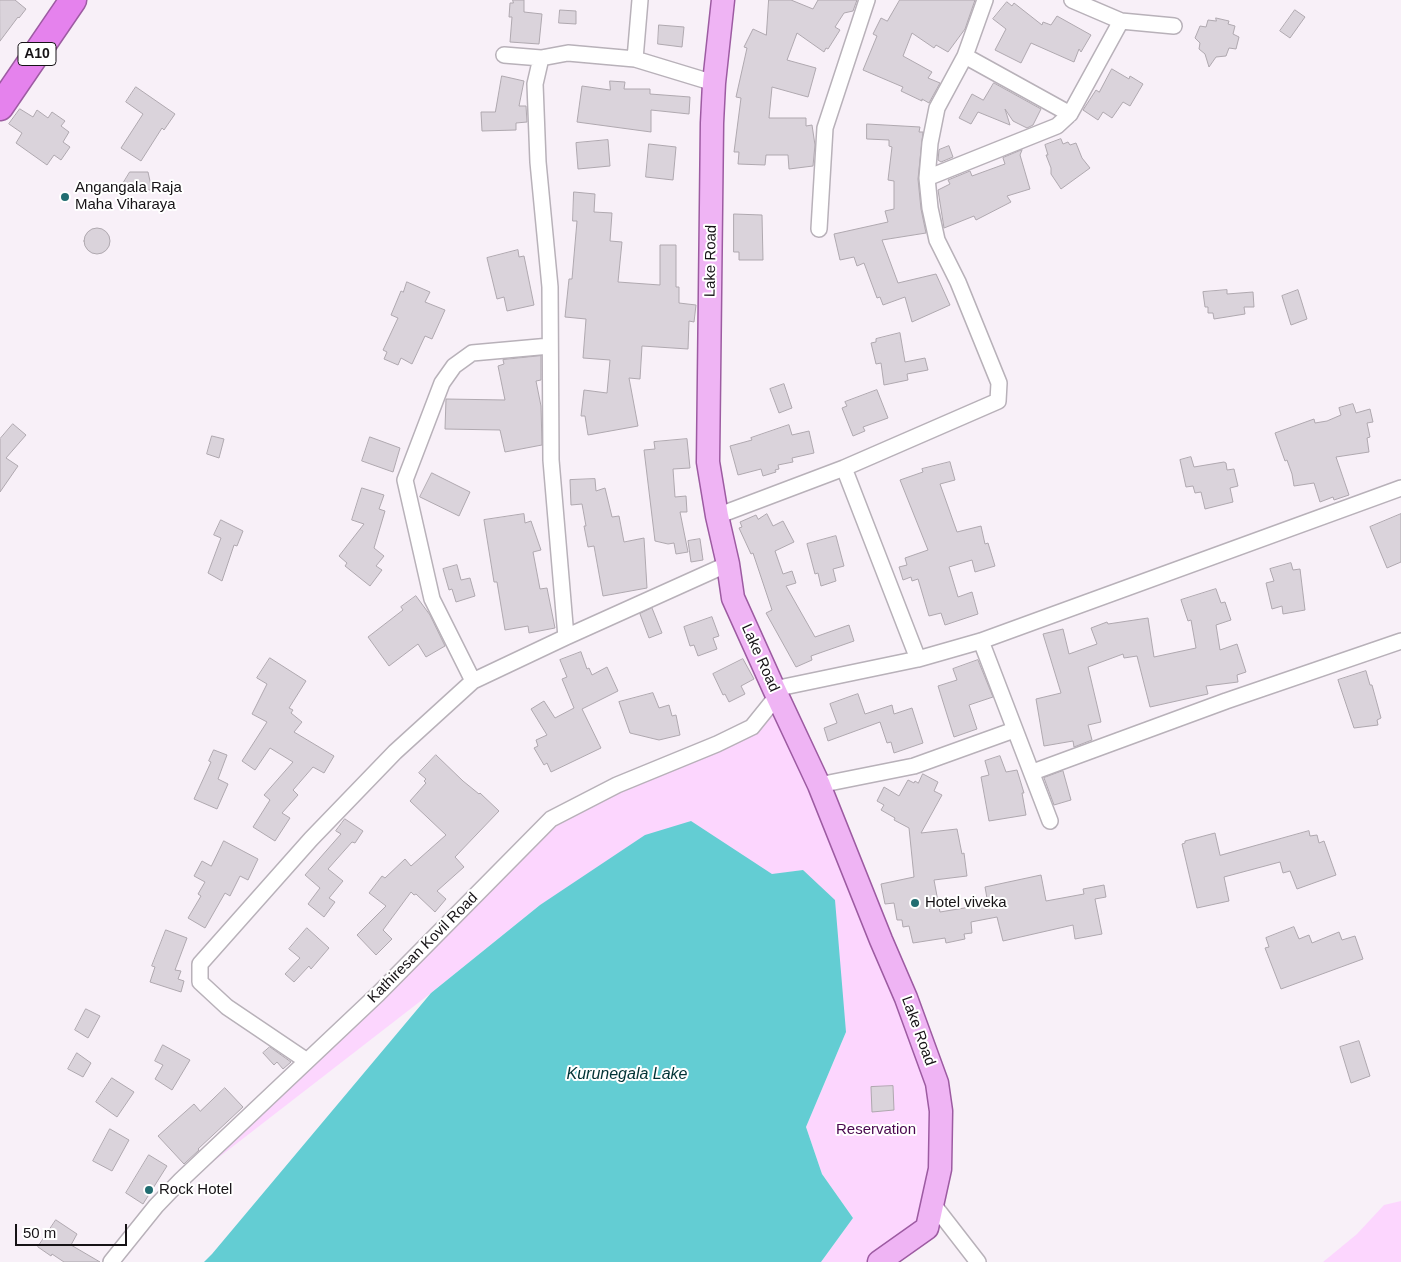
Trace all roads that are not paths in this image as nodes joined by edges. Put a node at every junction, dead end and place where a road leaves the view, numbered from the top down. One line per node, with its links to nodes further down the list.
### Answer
1 (73, 0): 14 (highway, A10)
2 (640, 0): 12 (street)
3 (723, 0): 13 (main road, Lake Road)
4 (867, 0): 17 (street)
5 (985, 0): 10 (street)
6 (1072, 0): 7 (street)
7 (1121, 20): 8 (street); 15 (street)
8 (1174, 26)
9 (504, 55): 11 (street)
10 (965, 56): 15 (street); 16 (street)
11 (541, 58): 12 (street); 18 (street)
12 (635, 59): 13 (street)
13 (714, 83): 21 (main road, Lake Road)
14 (0, 107)
15 (1070, 114): 16 (street)
16 (927, 178): 19 (street)
17 (819, 229)
18 (550, 346): 23 (street); 27 (street)
19 (844, 468): 21 (street); 26 (street)
20 (1401, 488): 24 (street)
21 (717, 516): 22 (main road, Lake Road)
22 (728, 564): 23 (street); 28 (main road, Lake Road)
23 (566, 637): 27 (street)
24 (981, 640): 26 (street); 29 (street)
25 (1401, 641): 30 (street)
26 (918, 659): 28 (street)
27 (473, 681): 33 (street)
28 (775, 693): 31 (main road, Lake Road); 33 (street, Kathiresan Kovil Road)
29 (1014, 730): 30 (street); 31 (street)
30 (1032, 772): 32 (street)
31 (819, 785): 34 (main road, Lake Road)
32 (1050, 821)
33 (307, 1060): 35 (street, Kathiresan Kovil Road)
34 (933, 1204): 36 (main road, Lake Road); 37 (street)
35 (111, 1262)
36 (879, 1262)
37 (978, 1262)

